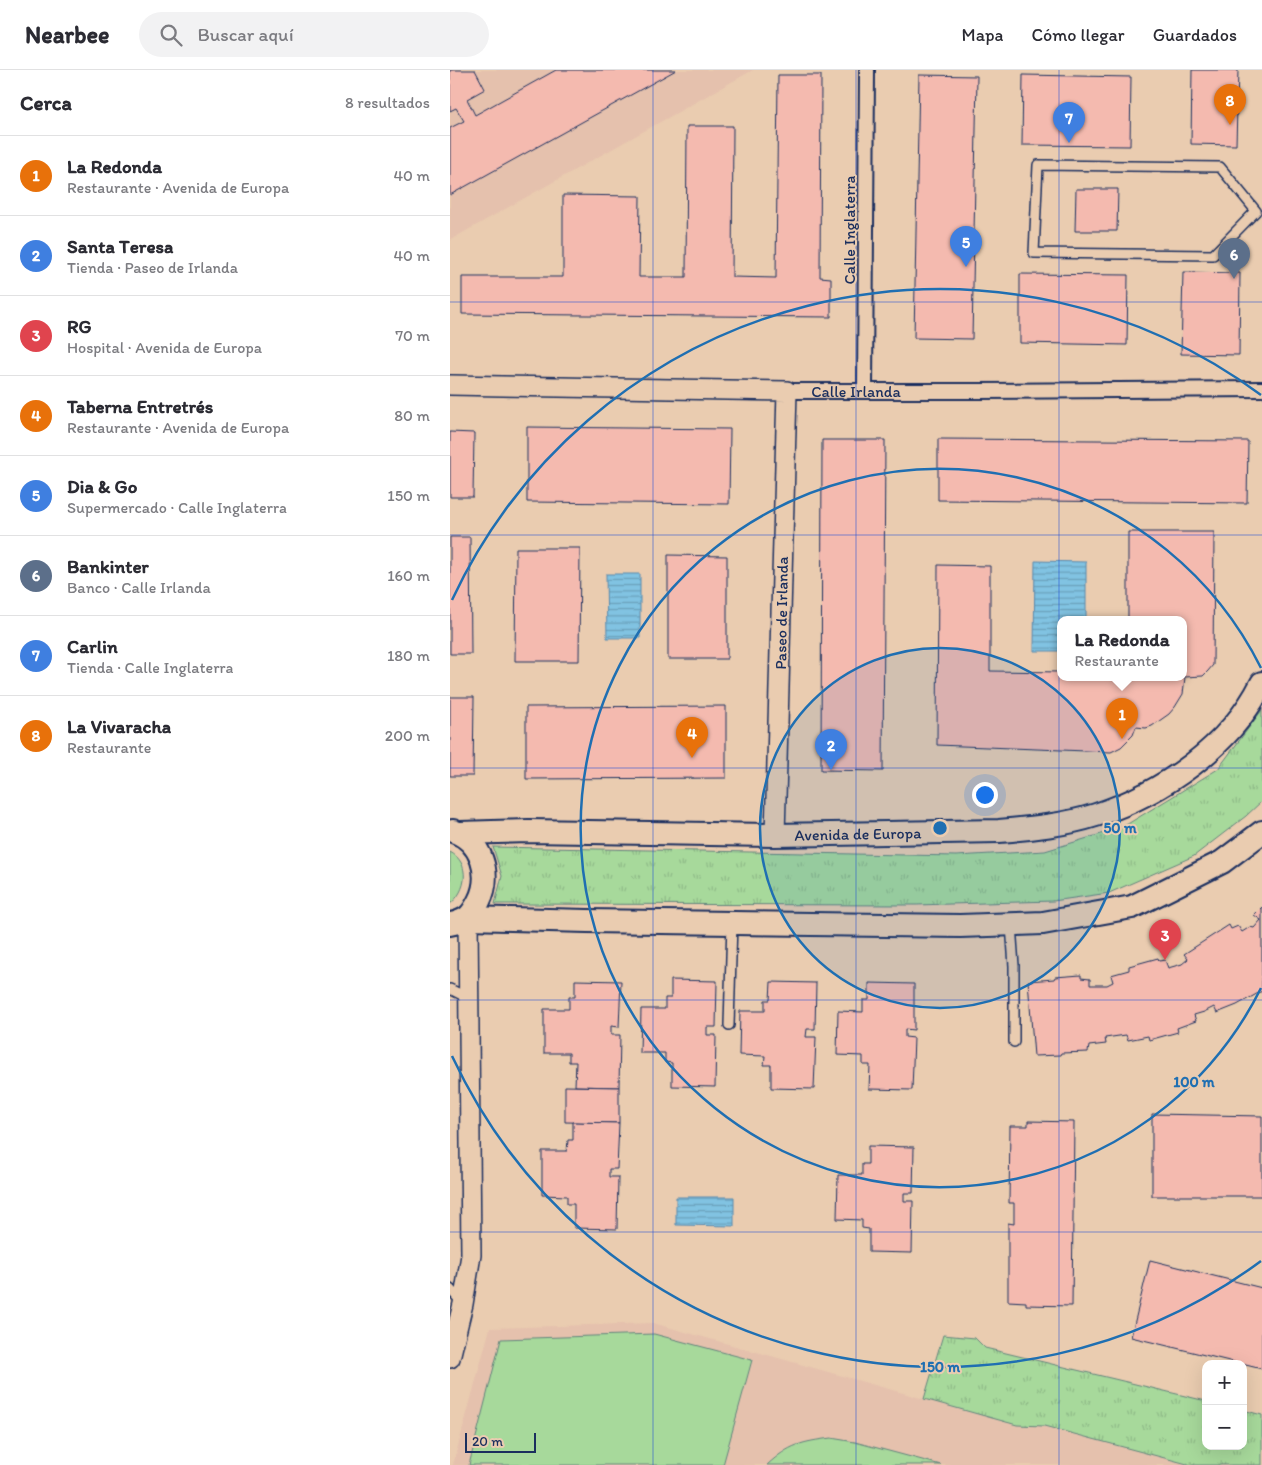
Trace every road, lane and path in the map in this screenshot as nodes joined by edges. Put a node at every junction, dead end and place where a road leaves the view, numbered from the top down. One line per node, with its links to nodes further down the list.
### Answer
1 (867, 70): 6 (street, Calle Inglaterra)
2 (1259, 211): 2 (lane)
3 (450, 385): 5 (street, Calle Irlanda)
4 (1262, 389): 6 (street, Calle Irlanda)
5 (787, 390): 6 (street, Calle Irlanda); 10 (street, Paseo de Irlanda)
6 (865, 390)
7 (1262, 684): 10 (street, Avenida de Europa)
8 (455, 831): 10 (street, Avenida de Europa); 11 (street)
9 (1262, 832): 13 (street)
10 (775, 834)
11 (459, 921): 12 (street); 15 (street)
12 (732, 922): 13 (street); 16 (lane)
13 (1011, 924): 17 (lane)
14 (450, 989): 15 (lane)
15 (468, 998): 19 (street)
16 (729, 1025)
17 (1014, 1042)
18 (450, 1289): 19 (lane)
19 (463, 1304): 20 (street)
20 (450, 1358)

